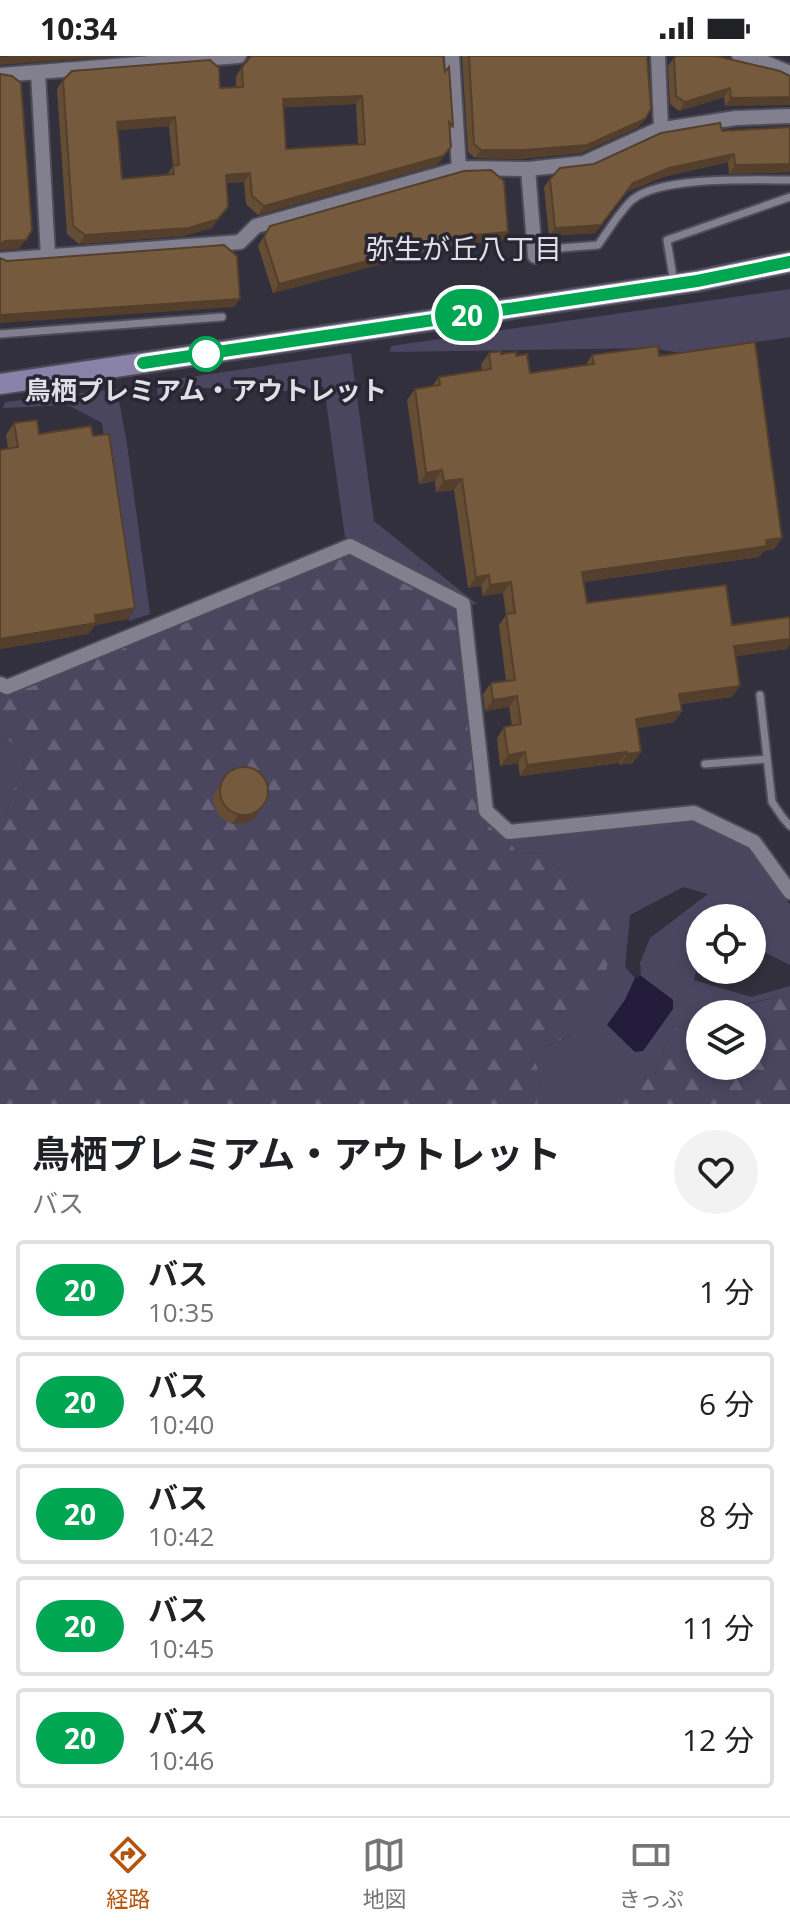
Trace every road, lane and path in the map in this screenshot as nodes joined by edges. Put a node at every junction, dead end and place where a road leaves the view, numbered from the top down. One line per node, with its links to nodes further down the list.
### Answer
1 (239, 56): 5 (street)
2 (452, 56): 10 (street)
3 (658, 56): 9 (street)
4 (739, 56): 6 (street)
5 (38, 72): 7 (street); 15 (street)
6 (790, 73)
7 (0, 75)
8 (790, 116): 9 (street)
9 (661, 129): 11 (street)
10 (459, 169): 11 (street); 15 (street)
11 (528, 169): 16 (street)
12 (790, 180): 14 (lane)
13 (790, 197): 19 (lane)
14 (561, 248)
15 (48, 256): 17 (street)
16 (535, 256)
17 (0, 260)
18 (790, 262): 19 (street)
19 (674, 284): 22 (street)
20 (222, 317): 21 (lane)
21 (0, 334)
22 (0, 384)
23 (0, 684): 28 (street)
24 (760, 695): 25 (lane)
25 (767, 759): 26 (lane); 27 (lane)
26 (705, 764)
27 (790, 826)
28 (790, 892)

